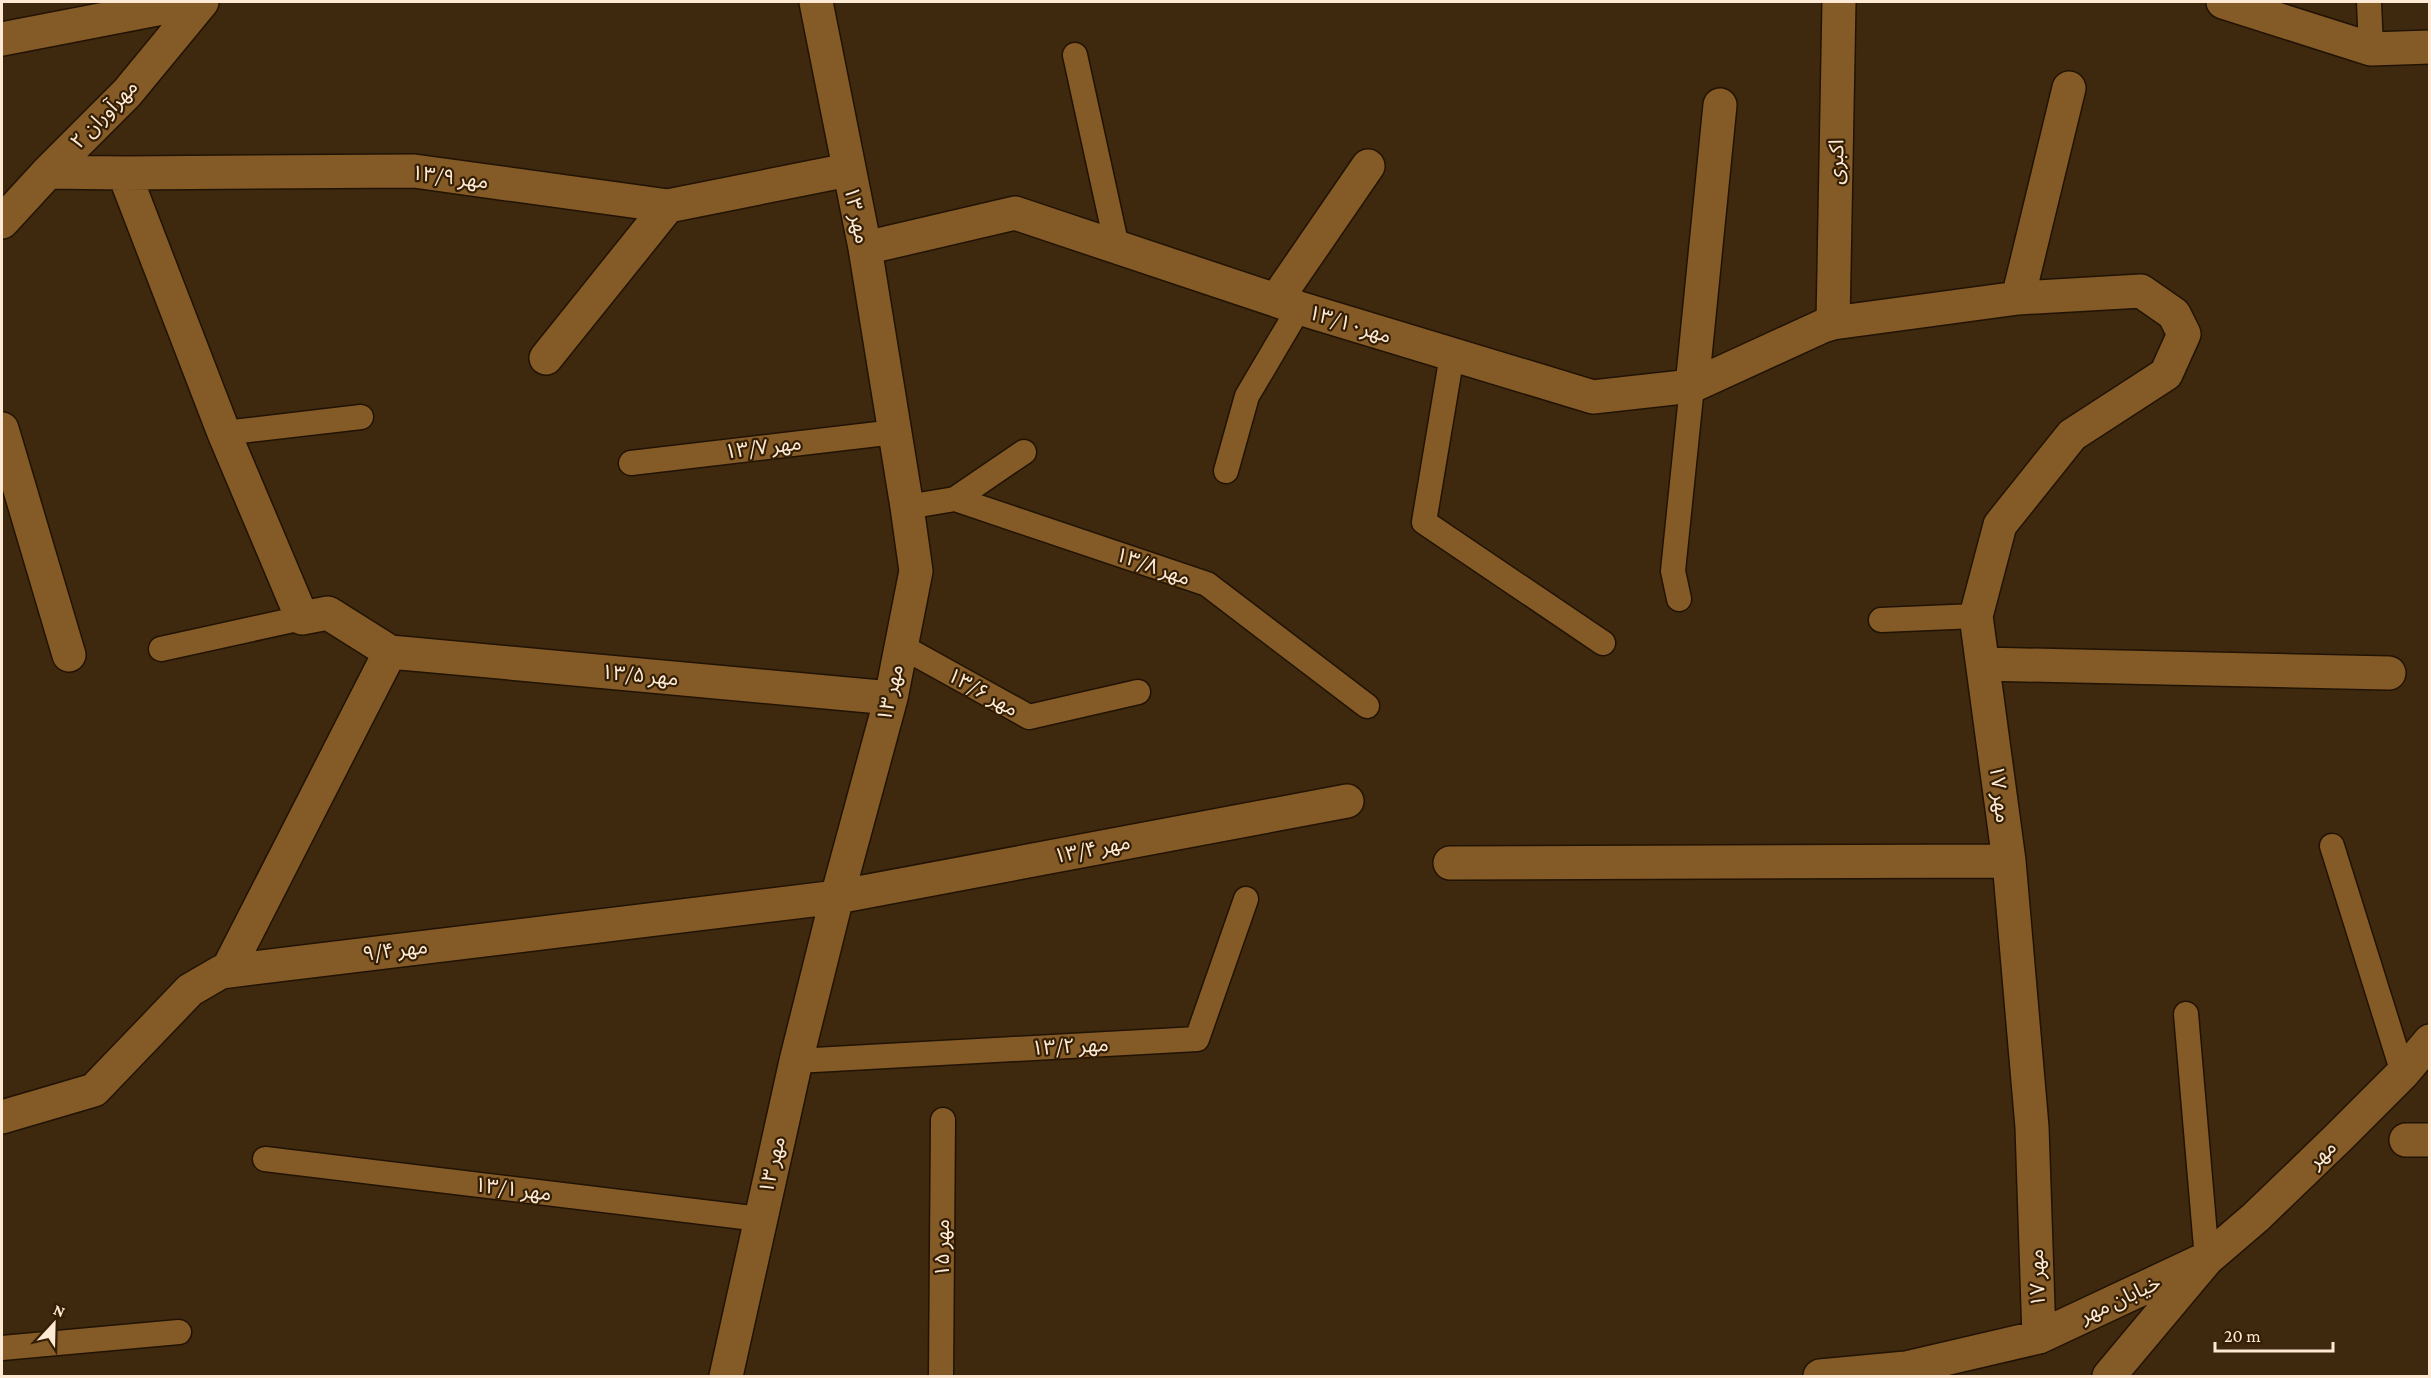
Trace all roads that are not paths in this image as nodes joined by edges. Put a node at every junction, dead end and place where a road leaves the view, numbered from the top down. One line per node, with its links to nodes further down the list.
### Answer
1 (194, 2): 7 (street)
2 (202, 2): 15 (street, مهرآوران ۲)
3 (816, 2): 14 (street, مهر ۱۳)
4 (1839, 2): 23 (street, اکبری)
5 (2223, 2): 9 (street)
6 (2369, 2): 9 (lane)
7 (2, 39)
8 (2430, 47): 9 (street)
9 (2371, 49)
10 (1075, 55): 19 (lane)
11 (2069, 88): 21 (street)
12 (1719, 105): 27 (street)
13 (1368, 166): 22 (street)
14 (848, 170): 17 (street, مهر ۱۳/۹); 20 (street, مهر ۱۳)
15 (48, 172): 16 (street, مهر ۱۳/۹); 18 (street, مهرآوران ۲)
16 (124, 173): 17 (street, مهر ۱۳/۹); 31 (street)
17 (668, 206): 26 (street)
18 (2, 222)
19 (1117, 247): 20 (street, مهر۱۳/۱۰); 22 (street, مهر۱۳/۱۰)
20 (865, 248): 30 (street, مهر ۱۳)
21 (2018, 297): 23 (street, مهر۱۳/۱۰); 24 (street, مهر۱۳/۱۰)
22 (1288, 304): 25 (street, مهر۱۳/۱۰); 34 (lane)
23 (1833, 324): 27 (street, مهر۱۳/۱۰)
24 (2184, 334): 38 (street, مهر ۱۷)
25 (1452, 355): 27 (street, مهر۱۳/۱۰); 41 (lane)
26 (546, 358)
27 (1692, 386): 37 (lane)
28 (361, 417): 31 (lane)
29 (2, 429): 45 (street)
30 (895, 432): 33 (lane, مهر ۱۳/۷); 36 (street, مهر ۱۳)
31 (224, 433): 39 (street)
32 (1024, 452): 35 (lane)
33 (631, 463)
34 (1226, 471)
35 (955, 499): 36 (lane, مهر ۱۳/۸); 50 (lane, مهر ۱۳/۸)
36 (907, 507): 42 (street, مهر ۱۳)
37 (1679, 599)
38 (1976, 616): 40 (lane); 46 (street, مهر ۱۷)
39 (302, 618): 43 (lane); 44 (street)
40 (1881, 620)
41 (1603, 643)
42 (901, 646): 48 (lane, مهر ۱۳/۶); 49 (street, مهر ۱۳)
43 (160, 650)
44 (390, 652): 49 (street, مهر ۱۳/۵); 57 (street)
45 (69, 655)
46 (1983, 664): 47 (street); 53 (street, مهر ۱۷)
47 (2388, 673)
48 (1138, 692)
49 (891, 698): 55 (street, مهر ۱۳)
50 (1367, 706)
51 (1347, 801): 55 (street, مهر ۱۳/۴)
52 (2332, 846): 61 (lane)
53 (2009, 861): 54 (street); 68 (street, مهر ۱۷)
54 (1450, 863)
55 (837, 897): 57 (street, مهر ۹/۴); 60 (street, مهر ۱۳)
56 (1246, 899): 60 (lane, مهر ۱۳/۲)
57 (227, 971): 62 (street, مهر ۹/۴)
58 (2186, 1014): 66 (lane)
59 (2430, 1041): 61 (street, مهر)
60 (796, 1061): 65 (street, مهر ۱۳)
61 (2403, 1073): 66 (street, مهر)
62 (2, 1117)
63 (943, 1120): 72 (lane, مهر ۱۵)
64 (265, 1159): 65 (lane, مهر ۱۳/۱)
65 (760, 1219): 71 (street, مهر ۱۳)
66 (2207, 1258): 68 (street, خیابان مهر); 74 (street)
67 (179, 1332): 69 (lane)
68 (2039, 1337): 70 (street, خیابان مهر)
69 (2, 1348)
70 (1906, 1372): 73 (street, خیابان مهر)
71 (726, 1377)
72 (941, 1377)
73 (1820, 1377)
74 (2109, 1377)

